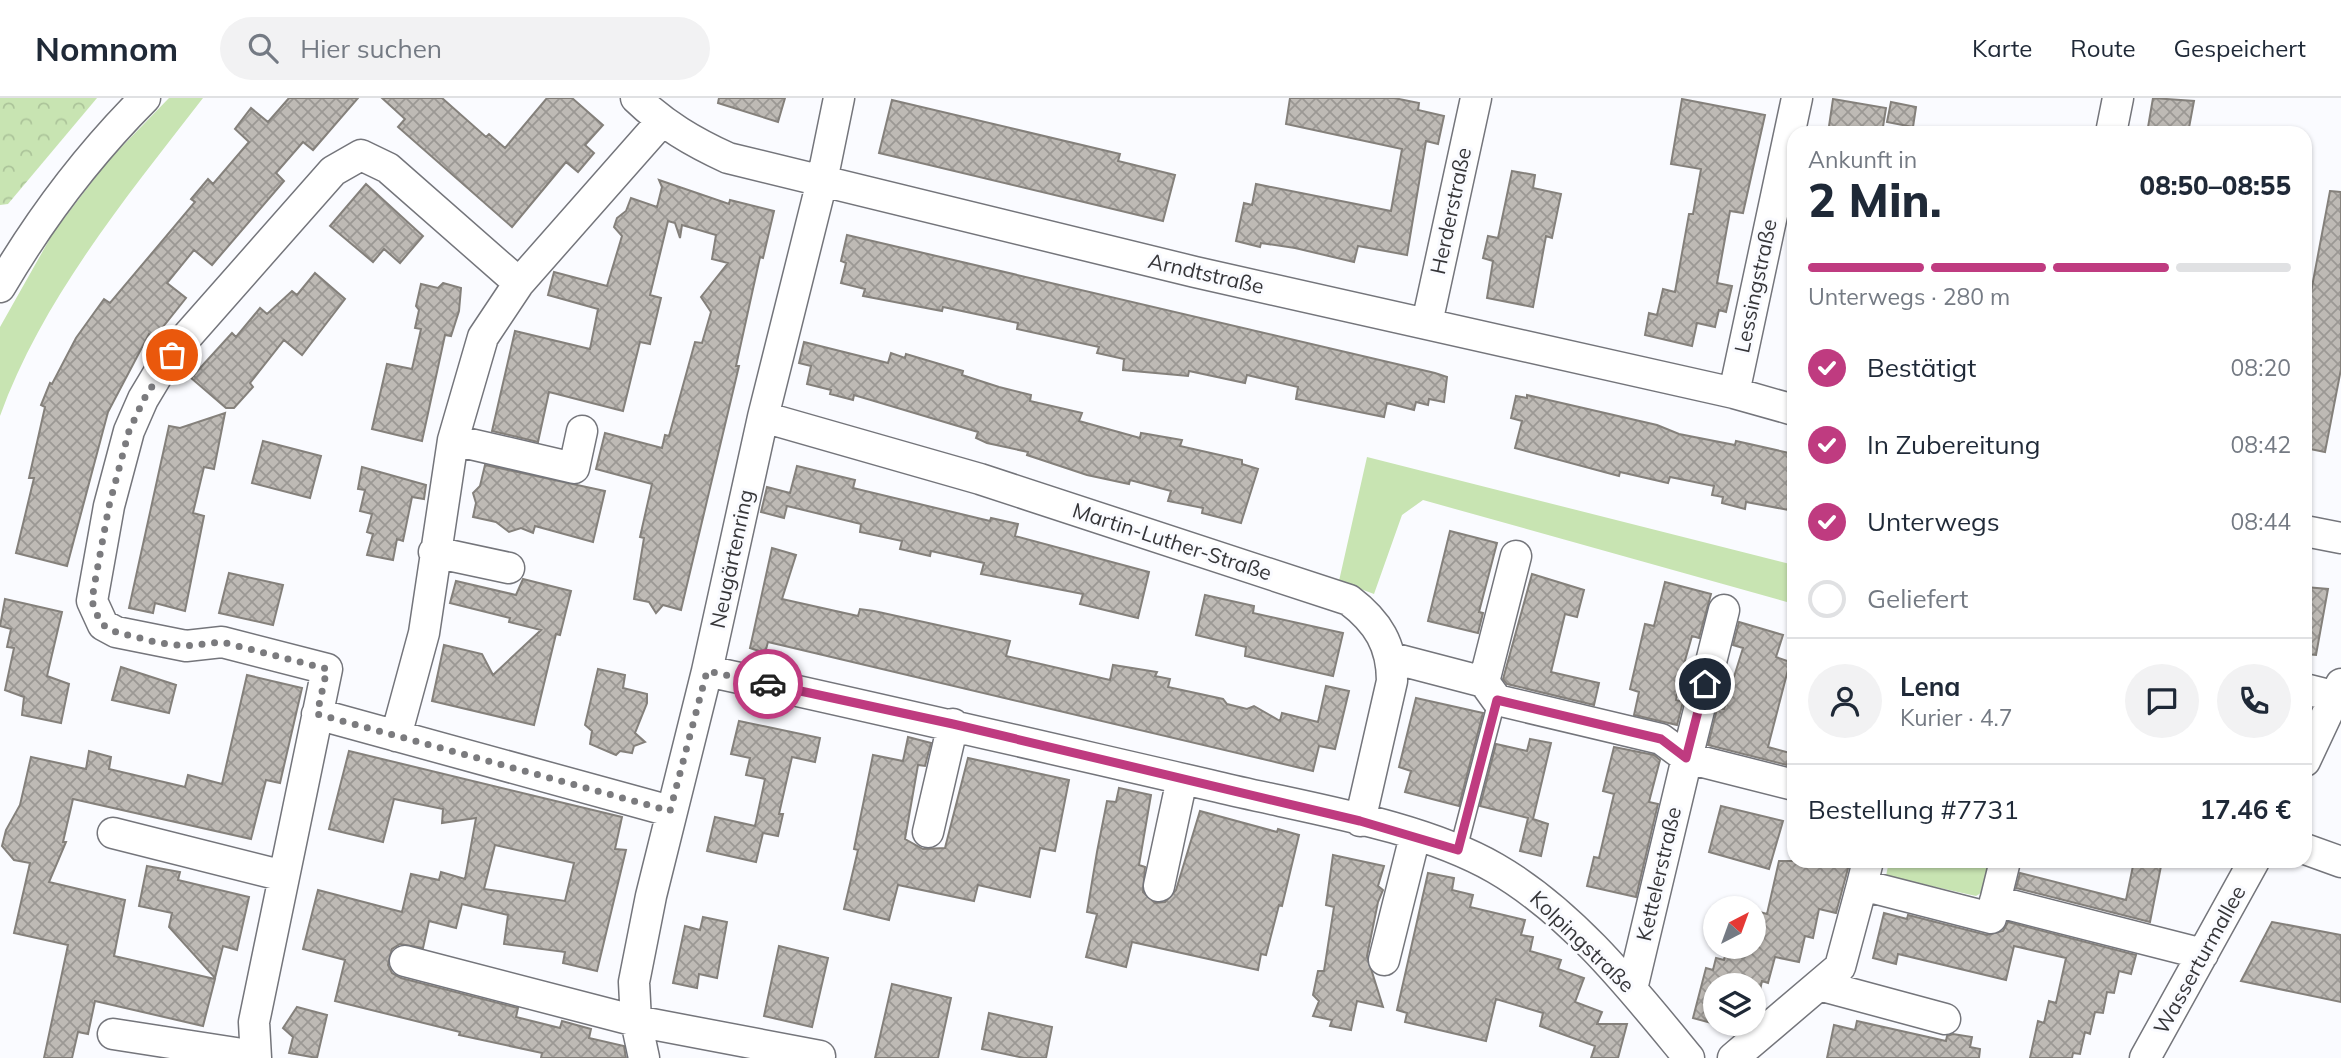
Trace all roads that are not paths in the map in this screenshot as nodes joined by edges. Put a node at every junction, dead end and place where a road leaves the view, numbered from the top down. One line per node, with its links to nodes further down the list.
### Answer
1 (145, 98): 13 (street)
2 (636, 98): 7 (street, Arndtstraße)
3 (839, 98): 11 (street, Neugärtenring)
4 (1476, 98): 14 (street, Herderstraße)
5 (1797, 98): 8 (street, Lessingstraße)
6 (2118, 98): 9 (street)
7 (661, 122): 11 (street, Arndtstraße); 12 (street)
8 (1791, 126)
9 (2112, 126)
10 (1787, 145): 15 (street, Lessingstraße)
11 (822, 181): 14 (street, Arndtstraße); 17 (street, Neugärtenring)
12 (519, 283): 19 (street); 31 (street)
13 (0, 287)
14 (1427, 324): 15 (street, Arndtstraße)
15 (1734, 393): 16 (street, Arndtstraße)
16 (1787, 408)
17 (763, 417): 26 (street, Martin-Luther-Straße); 27 (street, Neugärtenring)
18 (582, 431): 19 (street)
19 (453, 440): 22 (street)
20 (2312, 532): 21 (street)
21 (2341, 538)
22 (434, 552): 24 (street); 33 (street)
23 (1516, 556): 30 (street)
24 (509, 568)
25 (1724, 610): 35 (street, Kettelerstraße)
26 (1392, 658): 30 (street); 39 (street)
27 (707, 671): 32 (street, Kolpingstraße); 38 (street, Neugärtenring)
28 (2312, 689): 29 (street)
29 (2339, 690): 34 (street)
30 (1490, 691): 35 (street); 43 (lane)
31 (317, 714): 33 (street); 49 (street)
32 (953, 724): 36 (street, Kolpingstraße); 40 (street)
33 (396, 736): 38 (street)
34 (2312, 746)
35 (1686, 758): 37 (street); 56 (street, Kettelerstraße)
36 (1182, 779): 39 (street, Kolpingstraße); 50 (street)
37 (1787, 783)
38 (670, 811): 58 (street, Neugärtenring)
39 (1360, 821): 42 (street, Kolpingstraße)
40 (928, 832)
41 (113, 834): 49 (street)
42 (1415, 836): 43 (street, Kolpingstraße); 53 (street)
43 (1458, 850): 56 (street, Kolpingstraße)
44 (2312, 852): 45 (street)
45 (2341, 862)
46 (2003, 868): 51 (street)
47 (2250, 868): 52 (street, Wasserturmallee)
48 (1865, 873): 51 (street); 55 (street)
49 (284, 876): 61 (street)
50 (1159, 886)
51 (1995, 901): 52 (street)
52 (2203, 954): 65 (street, Wasserturmallee)
53 (1384, 960)
54 (405, 961): 58 (street)
55 (1819, 985): 57 (street); 64 (street)
56 (1632, 989): 63 (street, Kolpingstraße)
57 (1945, 1019)
58 (636, 1021): 60 (street); 62 (street, Neugärtenring)
59 (113, 1034): 61 (street)
60 (820, 1056)
61 (256, 1057)
62 (644, 1058)
63 (1689, 1058)
64 (1733, 1058)
65 (2145, 1058)

